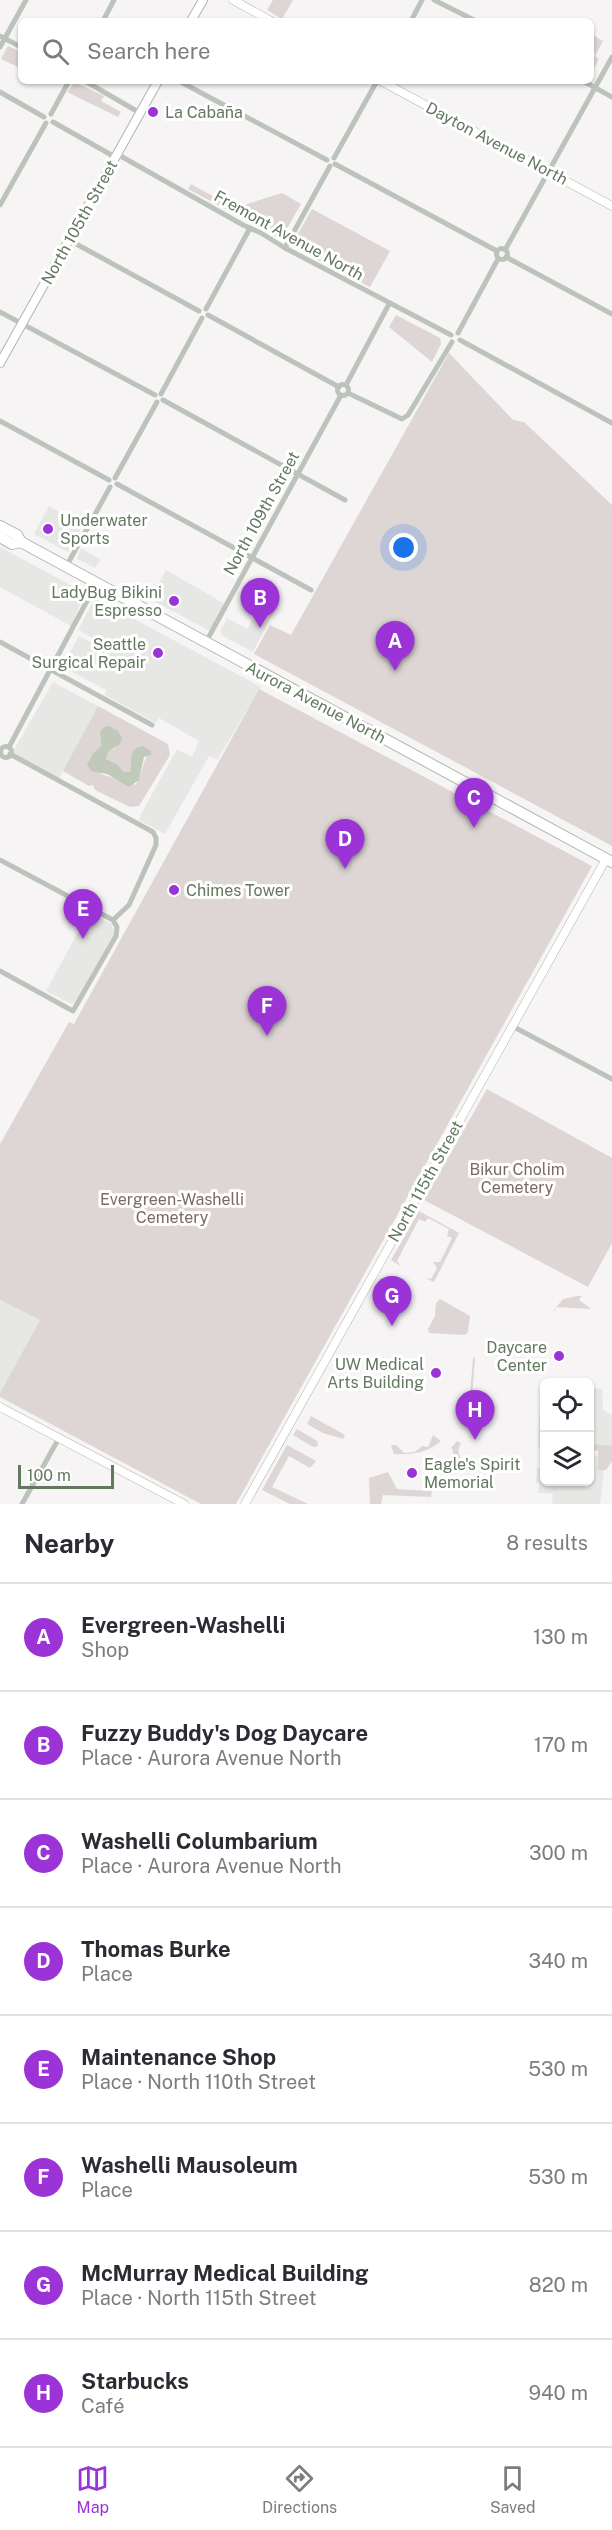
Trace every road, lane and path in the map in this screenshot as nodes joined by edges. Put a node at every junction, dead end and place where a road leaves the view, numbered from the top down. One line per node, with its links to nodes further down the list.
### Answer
1 (26, 0): 12 (street)
2 (114, 0): 7 (street)
3 (203, 0): 8 (main road)
4 (233, 0): 9 (street)
5 (422, 0): 10 (street)
6 (434, 0): 11 (street)
7 (105, 18)
8 (193, 18)
9 (266, 18)
10 (413, 18)
11 (470, 18)
12 (2, 37): 13 (street); 14 (street)
13 (18, 46)
14 (0, 47)
15 (612, 57): 23 (street)
16 (67, 84): 27 (street)
17 (90, 84): 26 (street)
18 (156, 84): 26 (main road, North 105th Street)
19 (185, 84): 31 (street)
20 (377, 84): 31 (street)
21 (385, 84): 32 (street, Dayton Avenue North)
22 (589, 84): 23 (street)
23 (596, 87): 25 (street); 32 (street)
24 (0, 93): 28 (street)
25 (612, 96)
26 (140, 113): 30 (main road, North 105th Street)
27 (51, 114): 28 (street); 29 (street)
28 (45, 120): 29 (street); 33 (street)
29 (53, 122): 30 (street, Fremont Avenue North)
30 (116, 155): 35 (street, Fremont Avenue North); 36 (main road, North 105th Street)
31 (332, 162): 37 (street); 39 (street)
32 (549, 171): 34 (street, Dayton Avenue North); 38 (street)
33 (0, 205)
34 (612, 206)
35 (250, 228): 37 (street, Fremont Avenue North); 45 (street)
36 (69, 240): 43 (street); 48 (main road, North 105th Street)
37 (285, 248): 42 (street, Fremont Avenue North)
38 (504, 250): 39 (street); 40 (street)
39 (497, 251): 41 (street)
40 (506, 257): 41 (street); 46 (street)
41 (498, 259): 49 (street)
42 (389, 304): 50 (street, Fremont Avenue North); 52 (street)
43 (199, 311): 45 (street); 47 (street)
44 (0, 312): 48 (street)
45 (207, 312): 47 (street); 53 (street)
46 (612, 314)
47 (201, 318): 56 (street)
48 (22, 323): 51 (main road, North 105th Street); 56 (street)
49 (459, 337): 50 (street); 58 (street)
50 (452, 339): 54 (street)
51 (0, 363)
52 (346, 385): 53 (street); 54 (street)
53 (339, 387): 55 (street)
54 (348, 393): 55 (street)
55 (341, 395): 59 (street, North 109th Street)
56 (159, 398): 59 (street); 60 (street)
57 (0, 421): 60 (street)
58 (612, 423)
59 (297, 474): 61 (street); 65 (street, North 109th Street)
60 (113, 482): 65 (street); 66 (street)
61 (345, 500)
62 (0, 526): 64 (highway, Aurora Avenue North)
63 (0, 537): 64 (highway, Aurora Avenue North)
64 (21, 542): 66 (highway, Aurora Avenue North)
65 (251, 558): 68 (street); 70 (street, North 109th Street)
66 (66, 567): 67 (highway, Aurora Avenue North)
67 (96, 584): 70 (highway, Aurora Avenue North); 71 (street)
68 (311, 590)
69 (0, 642): 71 (street)
70 (205, 644): 78 (highway, Aurora Avenue North)
71 (51, 670): 72 (street); 73 (street)
72 (152, 724)
73 (9, 747): 74 (street); 75 (street)
74 (1, 749): 76 (street)
75 (10, 754): 76 (street); 79 (street)
76 (2, 759)
77 (0, 860): 79 (street)
78 (609, 860): 81 (street, North 115th Street)
79 (113, 920): 80 (street)
80 (0, 971)
81 (512, 1026): 82 (street); 87 (street, North 115th Street)
82 (612, 1079)
83 (0, 1407): 84 (street)
84 (59, 1438): 85 (street); 86 (street)
85 (22, 1504)
86 (184, 1504)
87 (245, 1504)

